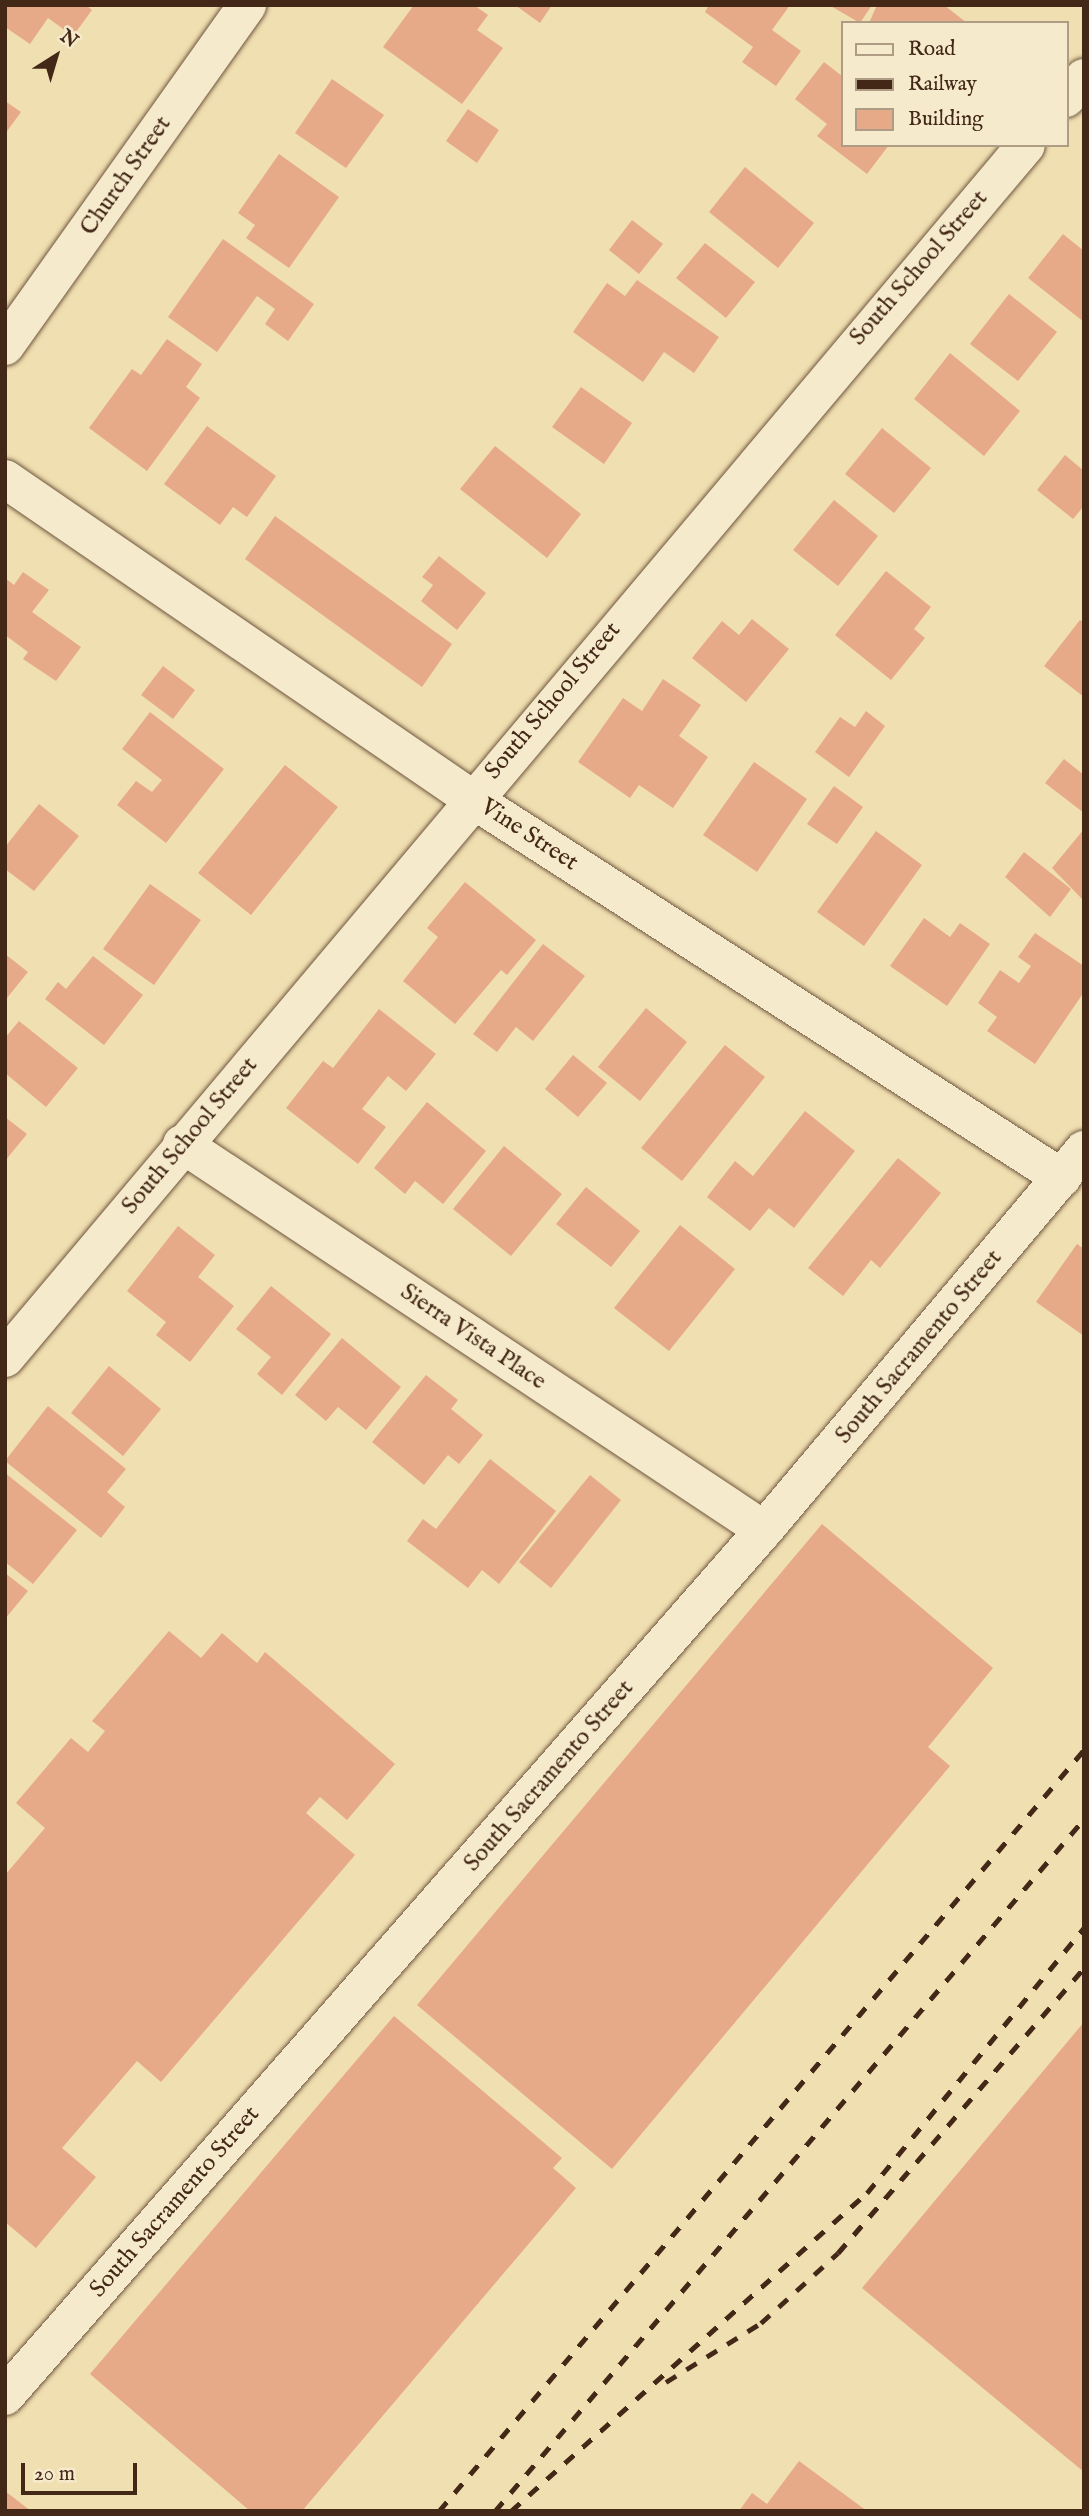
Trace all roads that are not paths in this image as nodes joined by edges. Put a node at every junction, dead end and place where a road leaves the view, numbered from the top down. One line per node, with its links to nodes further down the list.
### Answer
1 (247, 5): 5 (street, Church Street)
2 (1084, 78): 3 (street)
3 (1068, 96)
4 (1024, 147): 7 (street, South School Street)
5 (5, 346)
6 (5, 479): 7 (street, Vine Street)
7 (472, 799): 8 (street, South School Street); 9 (street, Vine Street)
8 (182, 1144): 10 (street, South School Street); 11 (street, Sierra Vista Place)
9 (1076, 1173): 11 (street, South Sacramento Street)
10 (5, 1358)
11 (764, 1530): 12 (street, South Sacramento Street)
12 (12, 2374)

